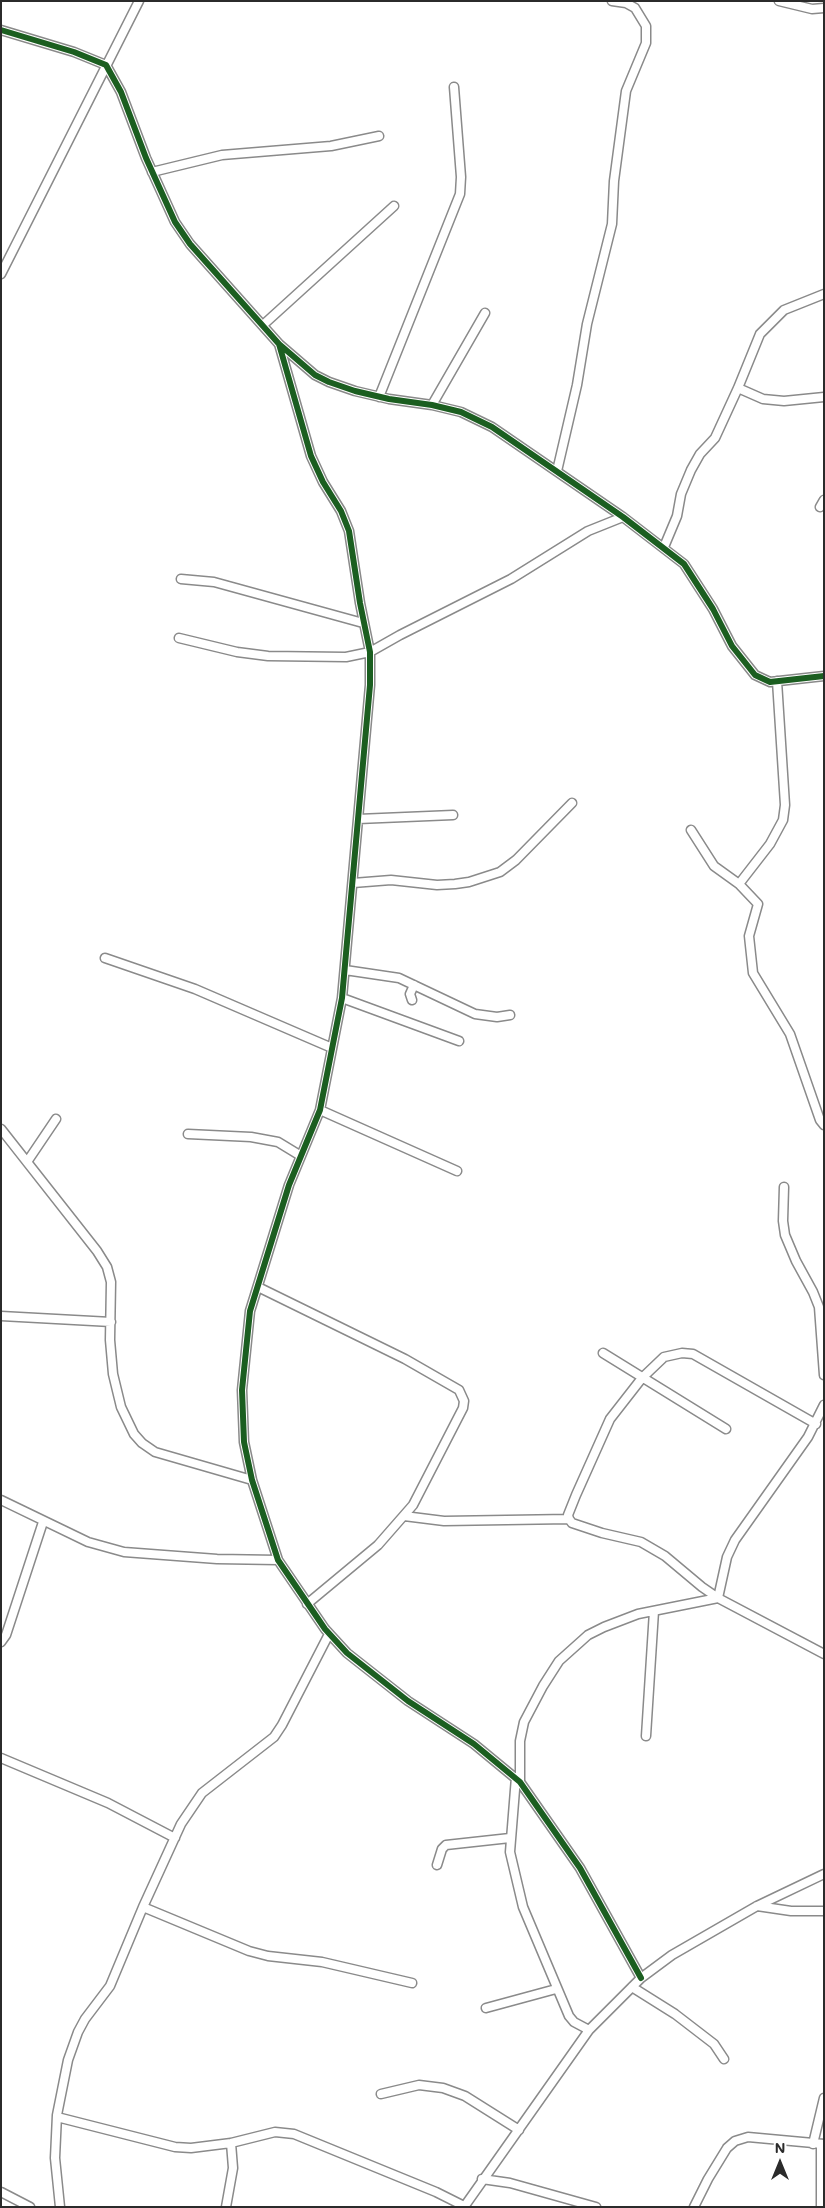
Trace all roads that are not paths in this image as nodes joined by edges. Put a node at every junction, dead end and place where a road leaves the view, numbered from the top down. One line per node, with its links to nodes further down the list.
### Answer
1 (139, 1): 6 (street)
2 (612, 1): 20 (street)
3 (779, 1): 4 (street)
4 (824, 8)
5 (1, 30): 6 (street)
6 (106, 65): 9 (street); 11 (street)
7 (454, 87): 17 (street)
8 (379, 136): 9 (street)
9 (152, 172): 14 (street)
10 (394, 206): 14 (street)
11 (1, 274)
12 (824, 294): 16 (street)
13 (485, 312): 19 (street)
14 (263, 325): 15 (street)
15 (279, 344): 17 (street); 24 (street)
16 (738, 388): 18 (street); 22 (street)
17 (379, 397): 19 (street)
18 (824, 397)
19 (432, 405): 20 (street)
20 (557, 471): 21 (street)
21 (623, 517): 22 (street); 26 (street)
22 (664, 547): 28 (street)
23 (181, 579): 24 (street)
24 (363, 623): 26 (street)
25 (179, 638): 26 (street)
26 (370, 652): 31 (street)
27 (824, 676): 28 (street)
28 (776, 681): 34 (street)
29 (572, 803): 33 (street)
30 (453, 815): 31 (street)
31 (358, 819): 33 (street)
32 (691, 830): 34 (street)
33 (353, 883): 36 (street)
34 (739, 884): 45 (street)
35 (105, 958): 42 (street)
36 (344, 970): 37 (street); 38 (street)
37 (414, 985): 39 (street); 40 (street)
38 (342, 998): 41 (street); 42 (street)
39 (412, 1000)
40 (510, 1015)
41 (459, 1041)
42 (332, 1048): 43 (street)
43 (320, 1110): 48 (street); 50 (street)
44 (56, 1119): 49 (street)
45 (824, 1125)
46 (1, 1129): 49 (street)
47 (188, 1134): 48 (street)
48 (301, 1156): 52 (street)
49 (27, 1162): 54 (street)
50 (458, 1171)
51 (784, 1187): 56 (street)
52 (258, 1287): 61 (street); 63 (street)
53 (1, 1316): 54 (street)
54 (111, 1322): 61 (street)
55 (603, 1353): 57 (street)
56 (824, 1375)
57 (642, 1378): 59 (street); 60 (street); 64 (street)
58 (824, 1405): 59 (street)
59 (816, 1424): 67 (street)
60 (726, 1429)
61 (252, 1480): 66 (street)
62 (1, 1500): 65 (street)
63 (404, 1516): 64 (street); 68 (street)
64 (569, 1519): 67 (street)
65 (43, 1522): 66 (street); 70 (street)
66 (278, 1560): 68 (street)
67 (718, 1598): 69 (street); 73 (street)
68 (307, 1604): 71 (street)
69 (654, 1611): 74 (street); 76 (street)
70 (4, 1634): 72 (street)
71 (329, 1634): 76 (street); 77 (street)
72 (1, 1642)
73 (824, 1654)
74 (646, 1736)
75 (1, 1758): 77 (street)
76 (518, 1780): 78 (street); 84 (street)
77 (175, 1838): 82 (street)
78 (510, 1838): 79 (street); 87 (street)
79 (436, 1865)
80 (824, 1874): 81 (street)
81 (757, 1906): 83 (street); 84 (street)
82 (143, 1907): 85 (street); 93 (street)
83 (824, 1911)
84 (641, 1978): 86 (street)
85 (412, 1983)
86 (632, 1987): 89 (street); 90 (street)
87 (556, 1989): 88 (street); 89 (street)
88 (486, 2008)
89 (589, 2030): 94 (street)
90 (724, 2059)
91 (381, 2094): 94 (street)
92 (824, 2098): 96 (street)
93 (57, 2117): 95 (street); 101 (street)
94 (520, 2130): 97 (street)
95 (231, 2143): 102 (street); 103 (street)
96 (819, 2144): 98 (street); 105 (street)
97 (482, 2179): 103 (street); 104 (street)
98 (822, 2188): 106 (street)
99 (1, 2192): 100 (street)
100 (30, 2207)
101 (60, 2207)
102 (226, 2207)
103 (464, 2207)
104 (596, 2207)
105 (694, 2207)
106 (821, 2207)

